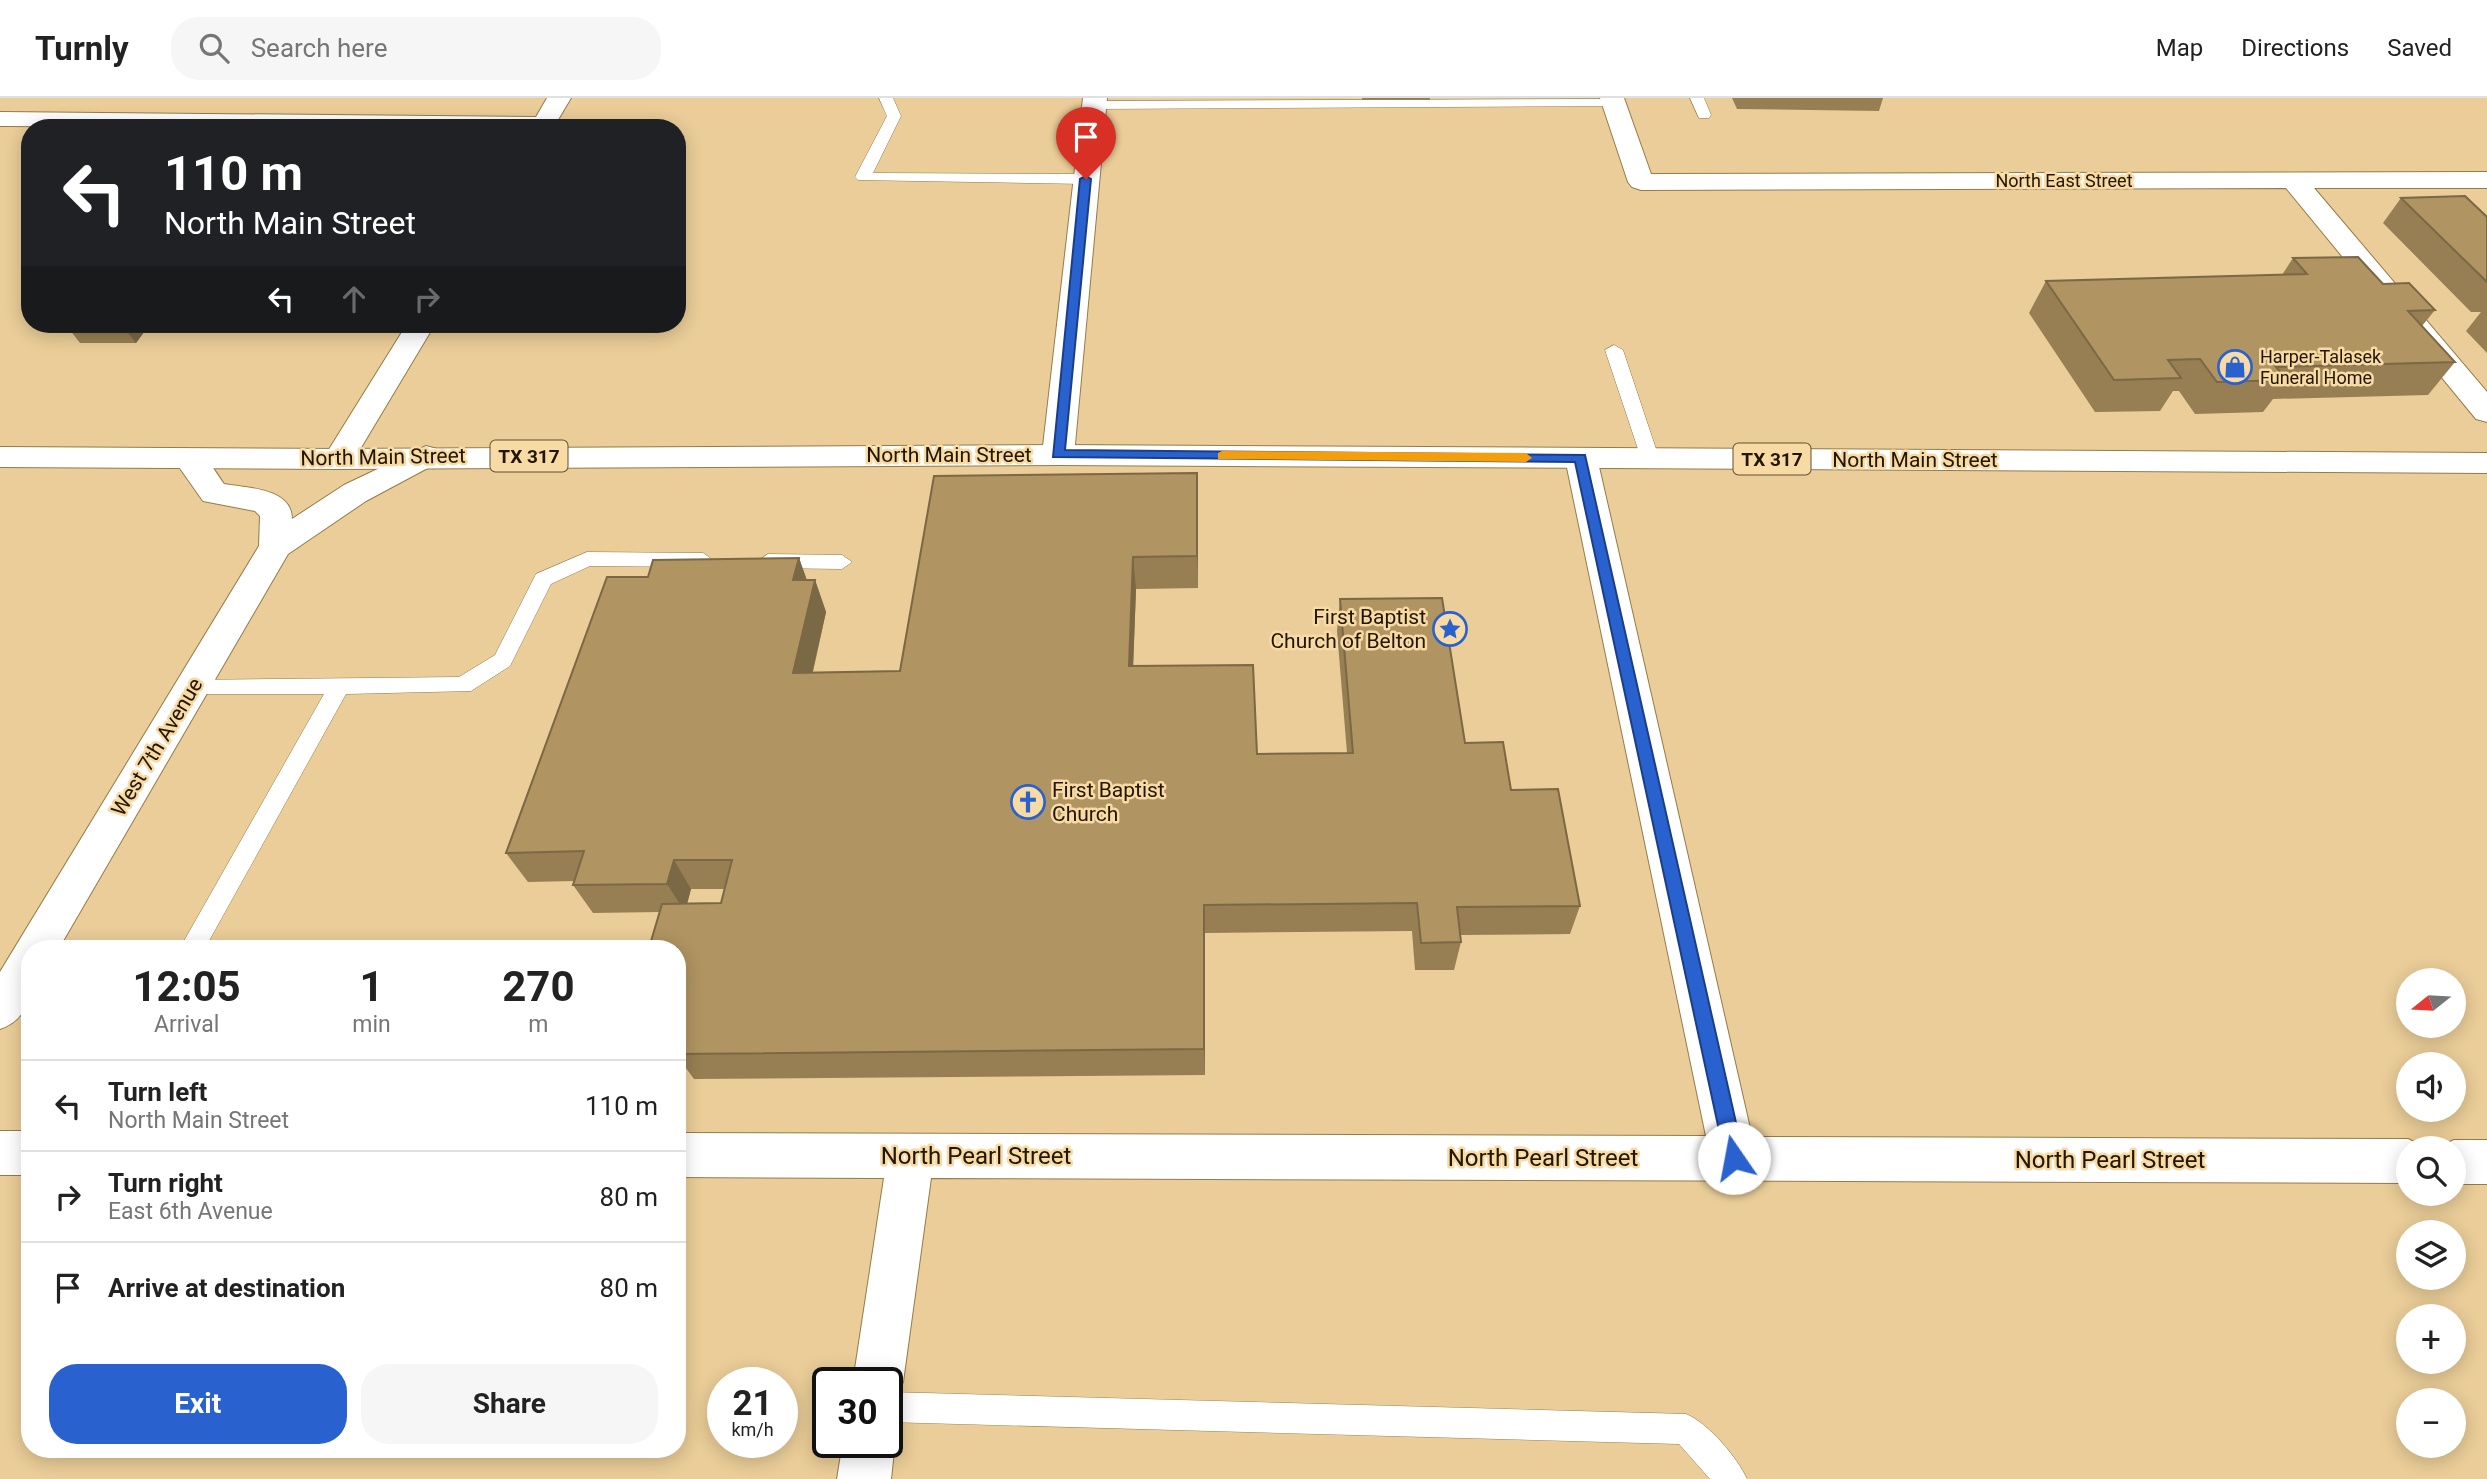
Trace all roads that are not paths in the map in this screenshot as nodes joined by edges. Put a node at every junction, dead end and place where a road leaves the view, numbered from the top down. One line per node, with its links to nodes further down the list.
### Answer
1 (113, 98): 8 (street)
2 (559, 98): 9 (street)
3 (886, 98): 12 (lane)
4 (1697, 98): 7 (lane)
5 (1094, 101): 6 (lane); 12 (street)
6 (1613, 101): 13 (street, North East Street)
7 (1704, 115)
8 (93, 119)
9 (546, 119)
10 (21, 121): 11 (street)
11 (3, 122)
12 (1086, 179): 18 (street)
13 (2293, 180): 14 (street, North East Street); 17 (street)
14 (2487, 180)
15 (416, 333): 24 (street)
16 (1614, 350): 23 (lane)
17 (2487, 412)
18 (1058, 454): 19 (street, North Main Street / TX 317); 22 (street, North Main Street / TX 317)
19 (425, 456): 24 (street, North Main Street / TX 317); 26 (street, West 7th Avenue)
20 (0, 457): 21 (street, North Main Street / TX 317)
21 (188, 457): 24 (street, North Main Street / TX 317); 26 (street)
22 (1581, 458): 23 (street, North Main Street / TX 317); 40 (street)
23 (1650, 458): 25 (street, North Main Street / TX 317)
24 (339, 459)
25 (2487, 463)
26 (276, 546): 30 (street, West 7th Avenue)
27 (721, 560): 31 (lane)
28 (748, 561): 29 (lane)
29 (842, 562)
30 (193, 686): 31 (lane); 32 (street, West 7th Avenue)
31 (339, 686): 33 (lane)
32 (42, 940)
33 (196, 940)
34 (21, 975): 35 (street)
35 (0, 1010)
36 (0, 1153): 37 (street)
37 (21, 1153)
38 (686, 1155): 39 (street, North Pearl Street)
39 (911, 1156): 40 (street, North Pearl Street); 44 (street)
40 (1734, 1158): 41 (street, North Pearl Street)
41 (2396, 1161)
42 (2466, 1162): 43 (street)
43 (2487, 1162)
44 (880, 1367)
45 (903, 1407): 48 (lane)
46 (867, 1458): 47 (street)
47 (864, 1479)
48 (1731, 1479)

